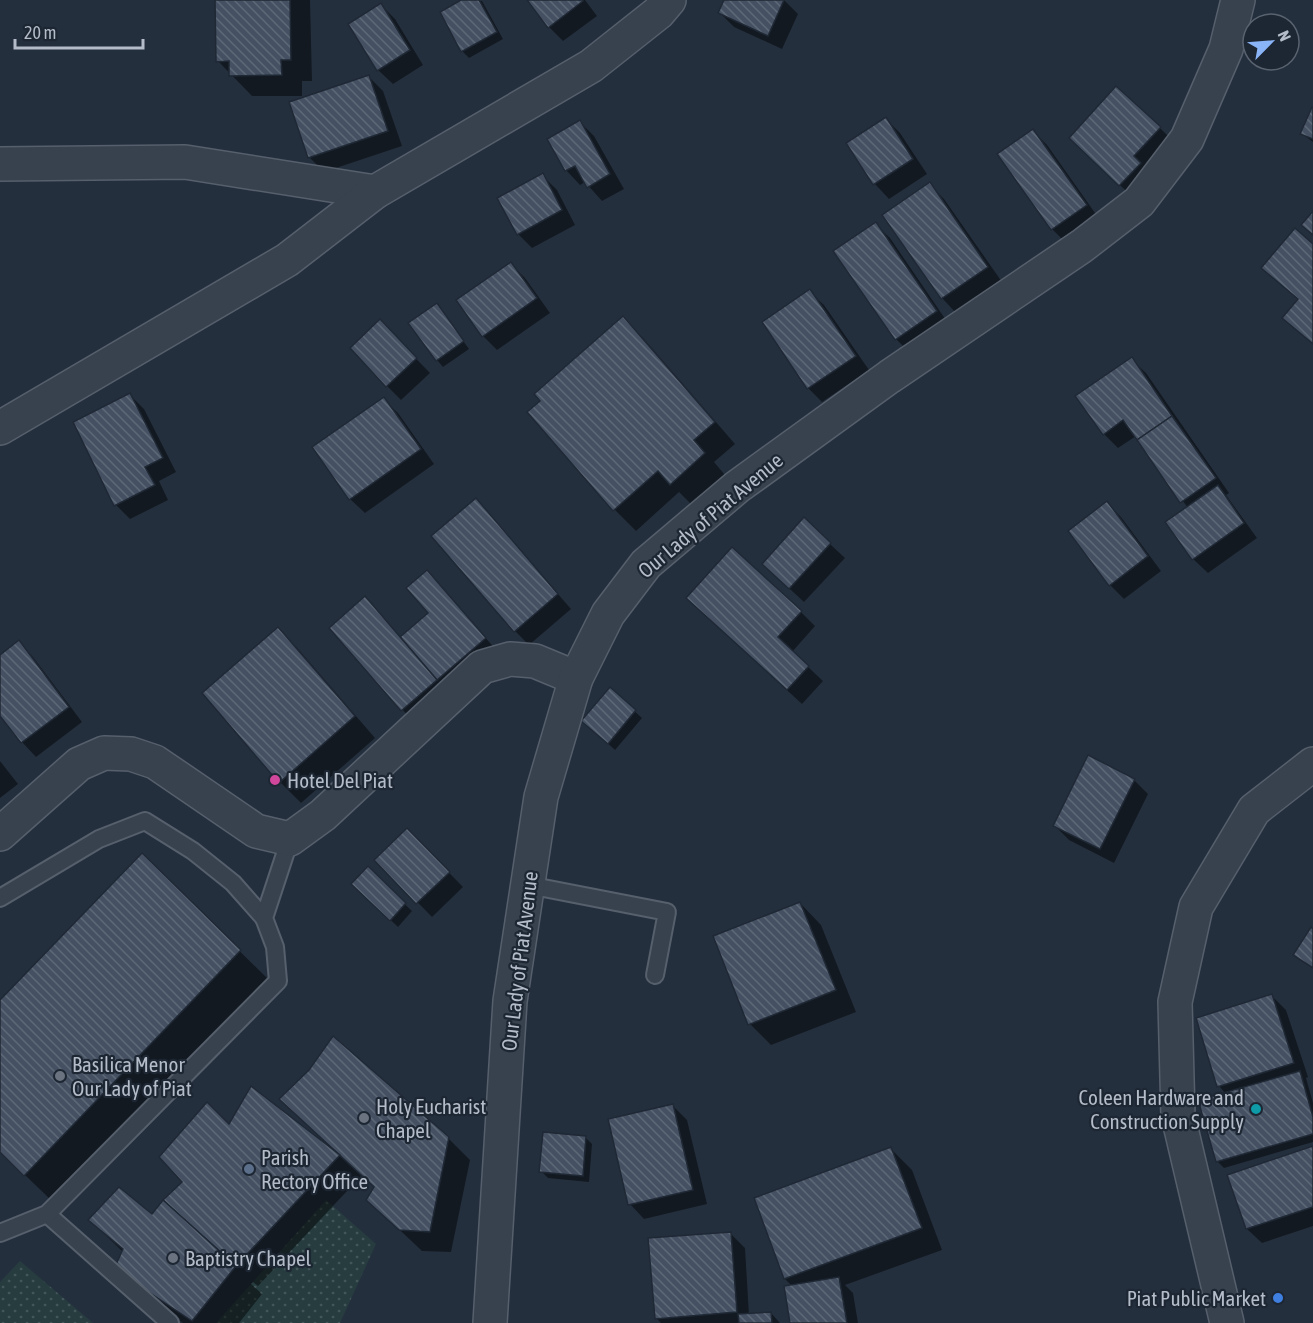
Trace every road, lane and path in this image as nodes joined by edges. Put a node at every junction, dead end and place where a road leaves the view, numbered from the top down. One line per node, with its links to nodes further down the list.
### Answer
1 (669, 0): 4 (street)
2 (1238, 0): 6 (street, Our Lady of Piat Avenue)
3 (0, 164): 4 (street)
4 (375, 192): 5 (street)
5 (0, 428)
6 (576, 678): 9 (street); 10 (street, Our Lady of Piat Avenue)
7 (1313, 764): 18 (street)
8 (0, 834): 9 (street)
9 (290, 839): 12 (lane)
10 (528, 885): 13 (lane); 17 (street, Our Lady of Piat Avenue)
11 (0, 898): 12 (lane)
12 (264, 918): 14 (lane)
13 (655, 975)
14 (47, 1214): 15 (lane); 16 (lane)
15 (0, 1233)
16 (170, 1323)
17 (490, 1323)
18 (1227, 1323)

